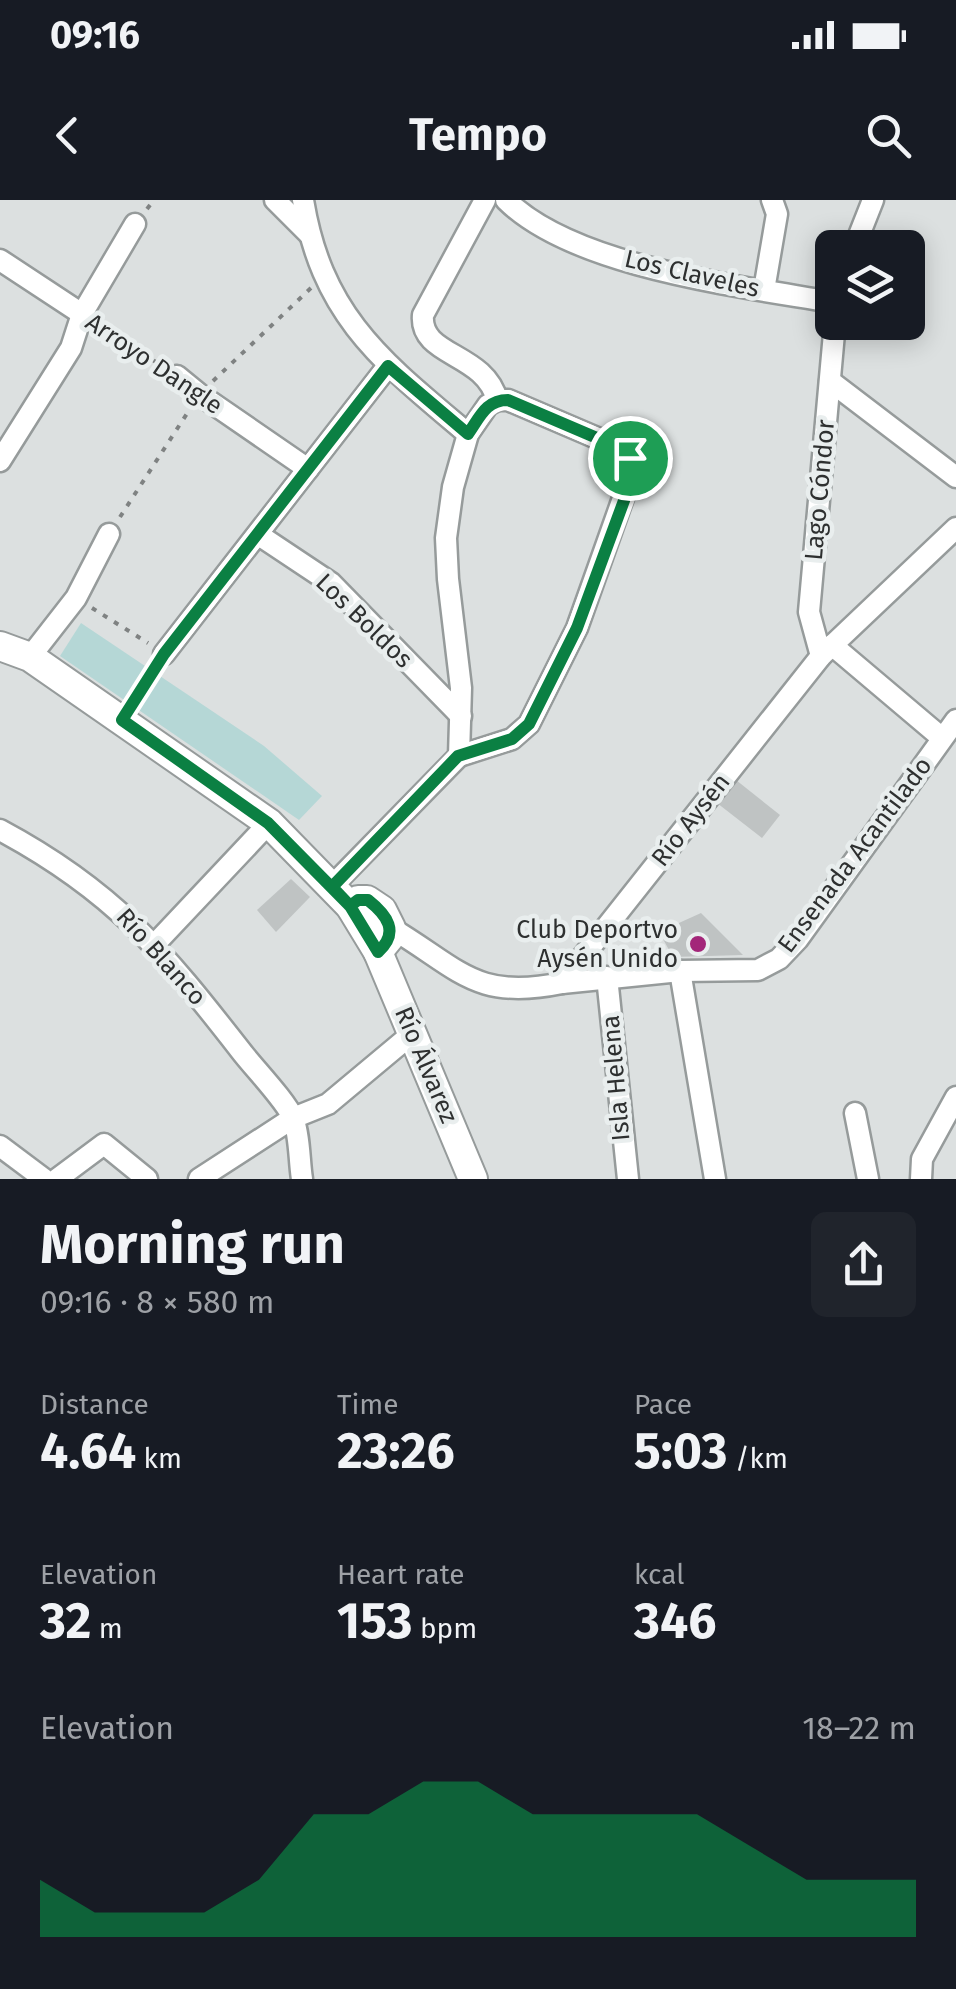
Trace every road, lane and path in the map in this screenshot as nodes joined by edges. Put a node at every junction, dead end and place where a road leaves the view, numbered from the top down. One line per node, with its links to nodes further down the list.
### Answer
1 (275, 200): 9 (street)
2 (304, 200): 9 (street)
3 (485, 200): 18 (street)
4 (506, 200): 11 (street, Los Claveles)
5 (772, 200): 11 (street)
6 (874, 200): 8 (street)
7 (135, 224): 13 (street)
8 (862, 230)
9 (309, 234): 15 (street)
10 (0, 260): 13 (street, Arroyo Dangle)
11 (764, 290): 12 (street, Los Claveles)
12 (815, 299)
13 (82, 314): 16 (path, Arroyo Dangle); 20 (street)
14 (833, 340): 17 (street, Lago Cóndor)
15 (388, 366): 19 (street); 21 (street)
16 (178, 376): 21 (street, Arroyo Dangle)
17 (830, 381): 22 (street); 28 (street, Lago Cóndor)
18 (496, 400): 19 (street); 35 (street)
19 (468, 434): 33 (street)
20 (0, 461)
21 (308, 469): 25 (street)
22 (956, 476)
23 (956, 528): 28 (street, Río Aysén)
24 (109, 534): 26 (street)
25 (259, 535): 29 (street); 33 (street, Los Boldos)
26 (76, 598): 29 (path); 30 (street)
27 (0, 646): 30 (street)
28 (826, 650): 34 (street); 43 (street, Río Aysén)
29 (164, 654): 31 (path)
30 (30, 657): 31 (street)
31 (122, 720): 36 (street)
32 (956, 720): 34 (street, Ensenada Acantilado)
33 (461, 724): 35 (street)
34 (942, 738): 41 (street, Ensenada Acantilado)
35 (458, 756): 38 (street)
36 (268, 823): 38 (street); 40 (street)
37 (0, 830): 40 (street, Río Blanco)
38 (341, 897): 39 (street, Río Álvarez)
39 (384, 940): 43 (street); 44 (street, Río Álvarez)
40 (155, 944): 47 (street, Río Blanco)
41 (680, 971): 42 (street, Ensenada Acantilado); 56 (street)
42 (607, 978): 43 (street, Ensenada Acantilado); 55 (street, Isla Helena)
43 (562, 982)
44 (413, 1033): 47 (street); 54 (street, Río Álvarez)
45 (956, 1098): 58 (street)
46 (855, 1113): 57 (street)
47 (293, 1118): 52 (street); 53 (street)
48 (0, 1146): 49 (street)
49 (44, 1179)
50 (57, 1179): 51 (street)
51 (147, 1179)
52 (199, 1179)
53 (302, 1179)
54 (473, 1179)
55 (628, 1179)
56 (715, 1179)
57 (868, 1179)
58 (921, 1179)

